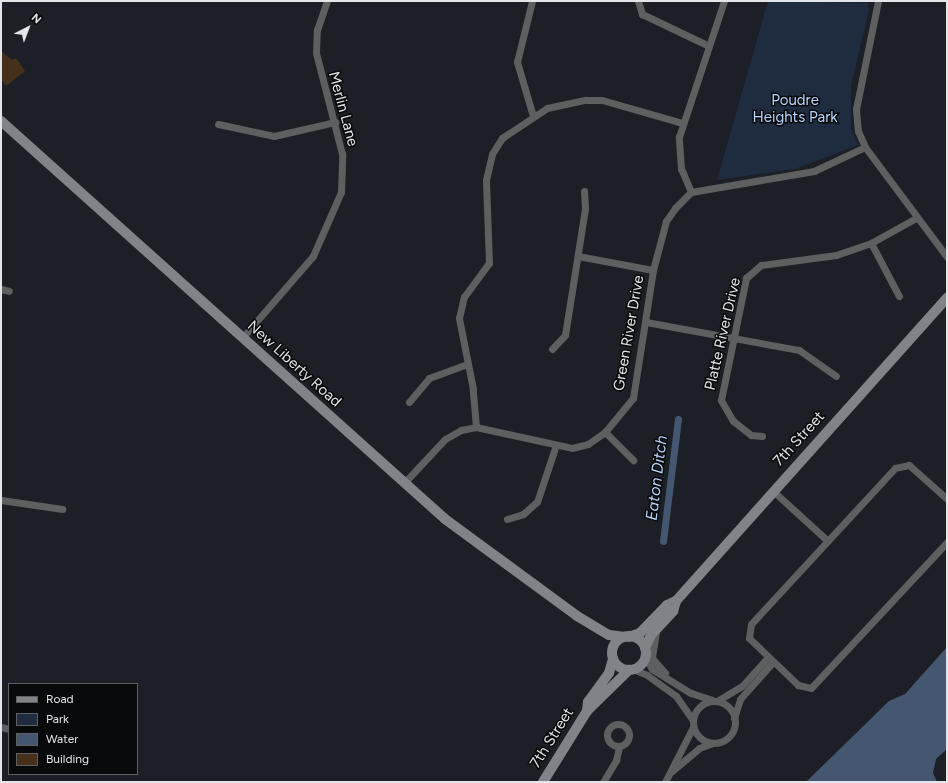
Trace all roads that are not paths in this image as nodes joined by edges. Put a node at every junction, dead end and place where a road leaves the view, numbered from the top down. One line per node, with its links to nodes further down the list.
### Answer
1 (327, 1): 9 (street, Merlin Lane)
2 (532, 1): 7 (street)
3 (638, 1): 6 (street)
4 (724, 1): 6 (street)
5 (878, 1): 12 (street)
6 (707, 45): 10 (street)
7 (533, 116): 10 (street); 28 (street)
8 (1, 121): 25 (street, New Liberty Road)
9 (335, 122): 11 (street); 25 (street, Merlin Lane)
10 (683, 123): 14 (street)
11 (218, 124)
12 (865, 147): 14 (street); 15 (street)
13 (584, 191): 17 (street)
14 (691, 192): 19 (street, Green River Drive)
15 (916, 218): 16 (street, Platte River Drive); 18 (street)
16 (871, 243): 22 (street); 26 (street, Platte River Drive)
17 (578, 256): 19 (street); 27 (street)
18 (947, 257)
19 (653, 270): 24 (street, Green River Drive)
20 (1, 289): 21 (street)
21 (9, 291)
22 (899, 296)
23 (947, 298): 37 (street, 7th Street)
24 (646, 322): 26 (street); 32 (street, Green River Drive)
25 (242, 338): 36 (street, New Liberty Road)
26 (734, 338): 29 (street); 33 (street, Platte River Drive)
27 (552, 349)
28 (467, 364): 30 (street); 31 (street)
29 (836, 376)
30 (409, 402)
31 (476, 427): 34 (street, Green River Drive); 36 (street)
32 (605, 432): 34 (street, Green River Drive); 35 (street)
33 (762, 436)
34 (556, 445): 41 (street)
35 (633, 460)
36 (404, 483): 45 (street, New Liberty Road)
37 (773, 491): 42 (street); 44 (street, 7th Street)
38 (947, 499): 42 (street)
39 (1, 500): 40 (street)
40 (62, 509)
41 (507, 519)
42 (828, 541): 50 (street)
43 (947, 542): 50 (street)
44 (676, 601): 46 (street, 7th Street); 47 (street, 7th Street)
45 (577, 616): 47 (street, New Liberty Road); 49 (street, New Liberty Road)
46 (657, 628): 48 (street, 7th Street); 52 (street)
47 (627, 637): 48 (street); 49 (street)
48 (645, 652): 51 (street); 52 (street)
49 (613, 655): 51 (street); 54 (street, 7th Street)
50 (770, 659): 53 (street); 55 (street)
51 (631, 670): 54 (street, 7th Street); 56 (street)
52 (669, 678): 53 (street)
53 (715, 701): 55 (street); 56 (street)
54 (587, 711): 60 (street, 7th Street)
55 (734, 718): 57 (street)
56 (693, 724): 57 (street); 59 (street)
57 (714, 743): 59 (street)
58 (619, 747): 61 (street)
59 (672, 771): 62 (street)
60 (543, 782)
61 (603, 782)
62 (665, 782)

